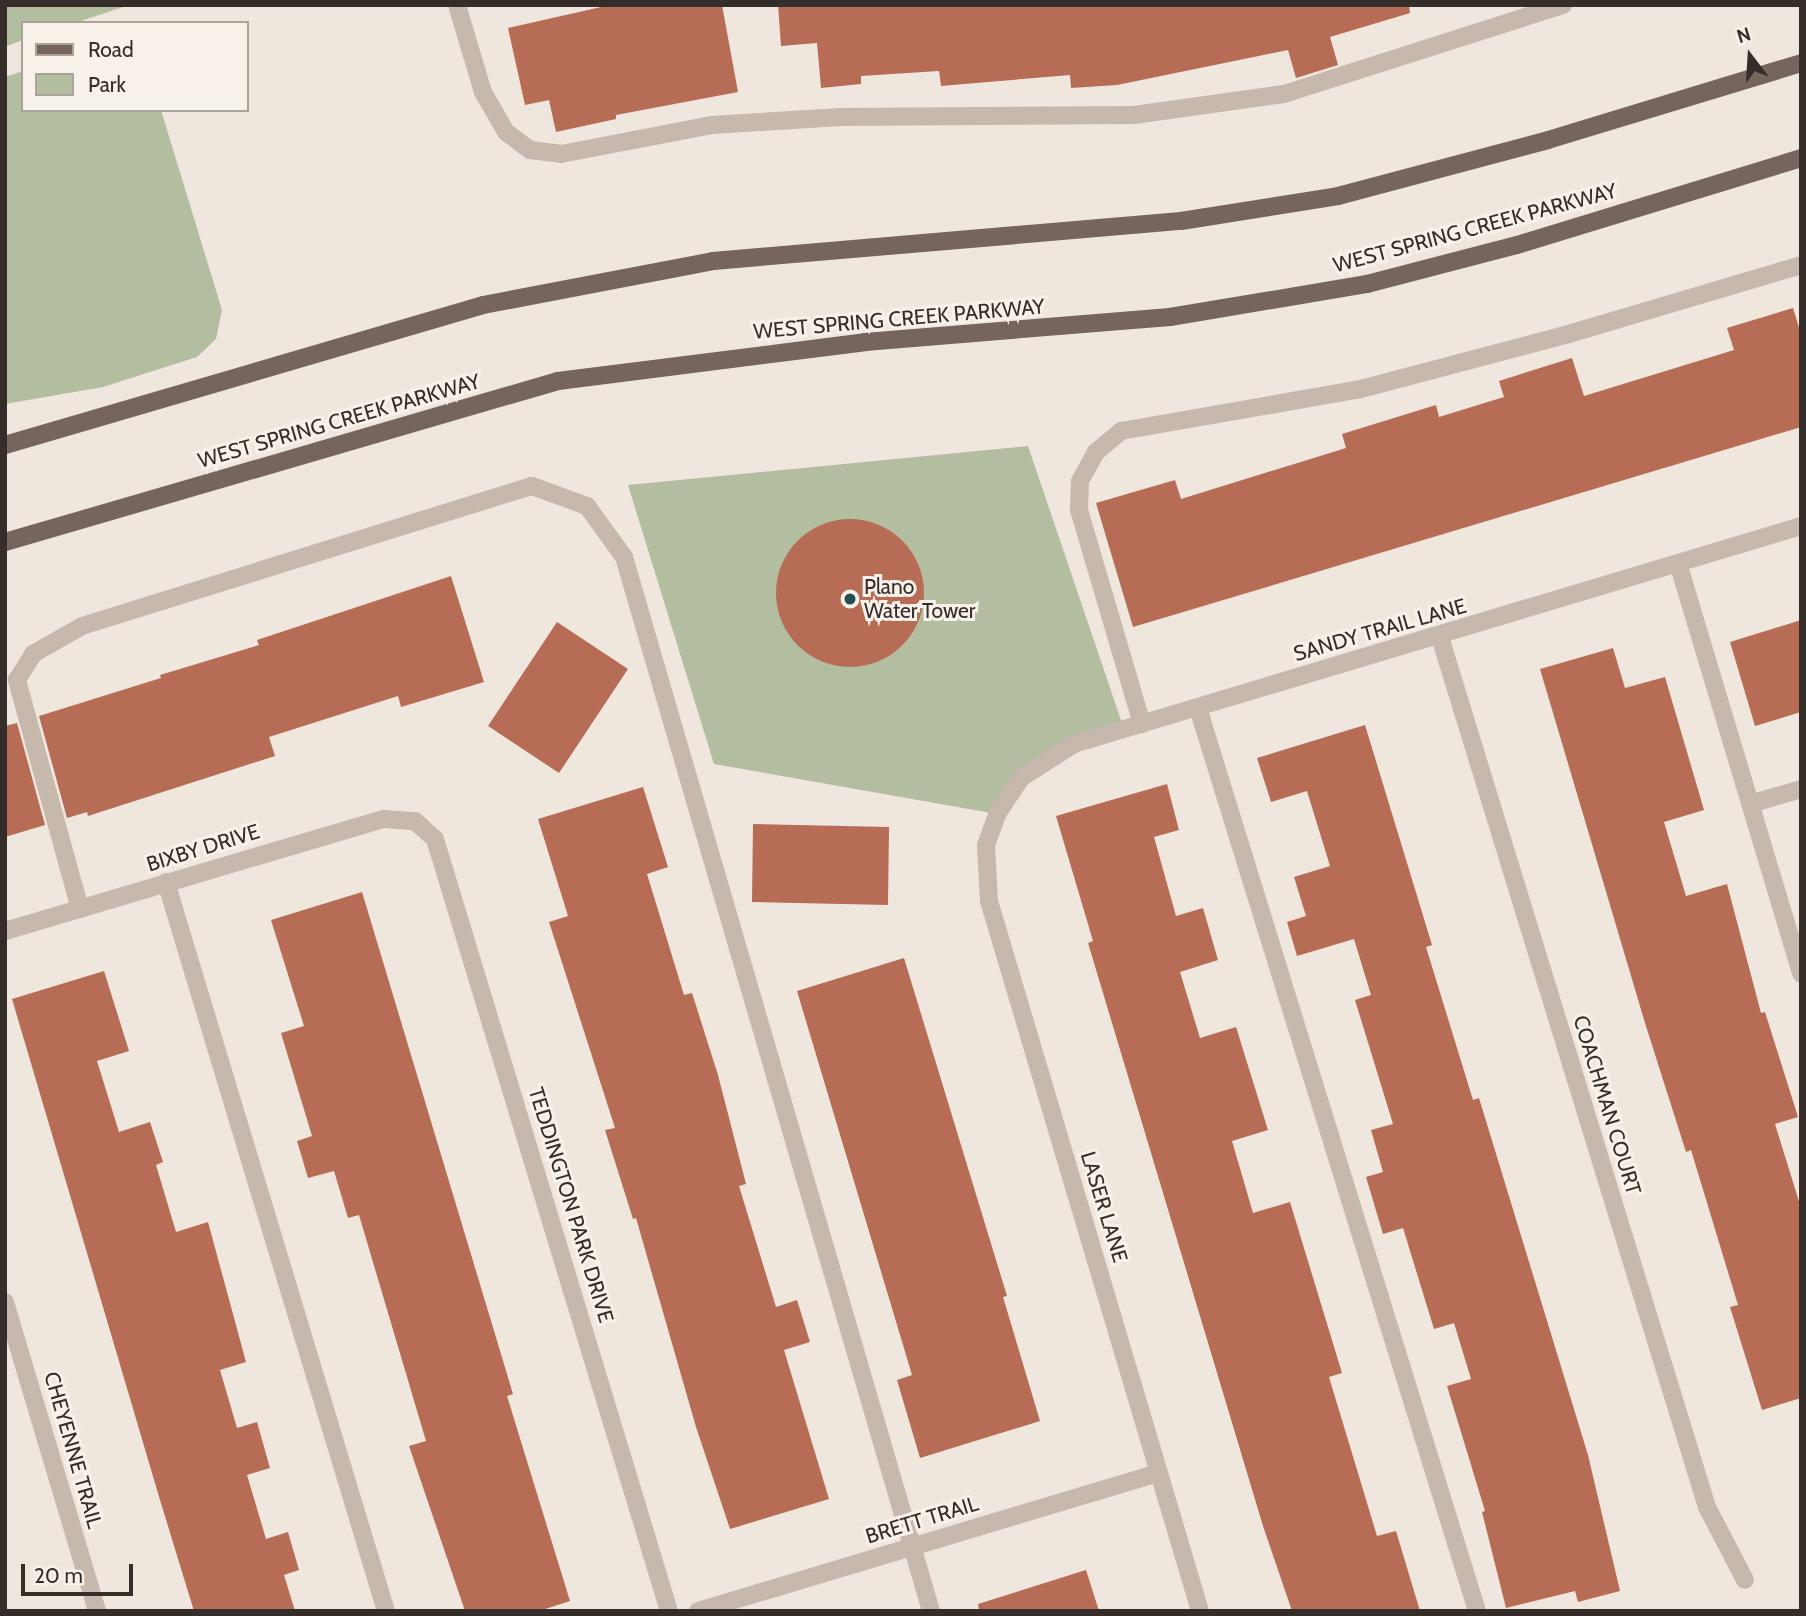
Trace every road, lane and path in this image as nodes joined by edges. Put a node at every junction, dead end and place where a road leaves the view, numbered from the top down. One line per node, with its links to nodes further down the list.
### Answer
1 (457, 5): 2 (street)
2 (1563, 5)
3 (1801, 63): 6 (main road)
4 (1801, 158): 8 (main road, WEST SPRING CREEK PARKWAY)
5 (1801, 265): 12 (street)
6 (5, 445)
7 (1801, 526): 9 (street, SANDY TRAIL LANE)
8 (5, 542)
9 (1678, 564): 10 (street, SANDY TRAIL LANE); 14 (street)
10 (1440, 637): 11 (street, SANDY TRAIL LANE); 24 (street, COACHMAN COURT)
11 (1199, 708): 12 (street, SANDY TRAIL LANE); 31 (street)
12 (1142, 724): 15 (street, SANDY TRAIL LANE)
13 (1801, 789): 14 (street)
14 (1750, 804): 20 (street)
15 (997, 814): 22 (street, LASER LANE)
16 (415, 821): 17 (street, BIXBY DRIVE); 27 (street, TEDDINGTON PARK DRIVE)
17 (166, 883): 18 (street, BIXBY DRIVE); 26 (street)
18 (80, 909): 19 (street, BIXBY DRIVE); 23 (street)
19 (5, 931)
20 (1801, 975)
21 (5, 1302): 25 (street, CHEYENNE TRAIL)
22 (1159, 1473): 23 (street, BRETT TRAIL); 30 (street, LASER LANE)
23 (909, 1548): 28 (street, BRETT TRAIL); 29 (street)
24 (1745, 1580)
25 (97, 1611)
26 (386, 1611)
27 (669, 1611)
28 (698, 1611)
29 (931, 1611)
30 (1200, 1611)
31 (1478, 1611)

